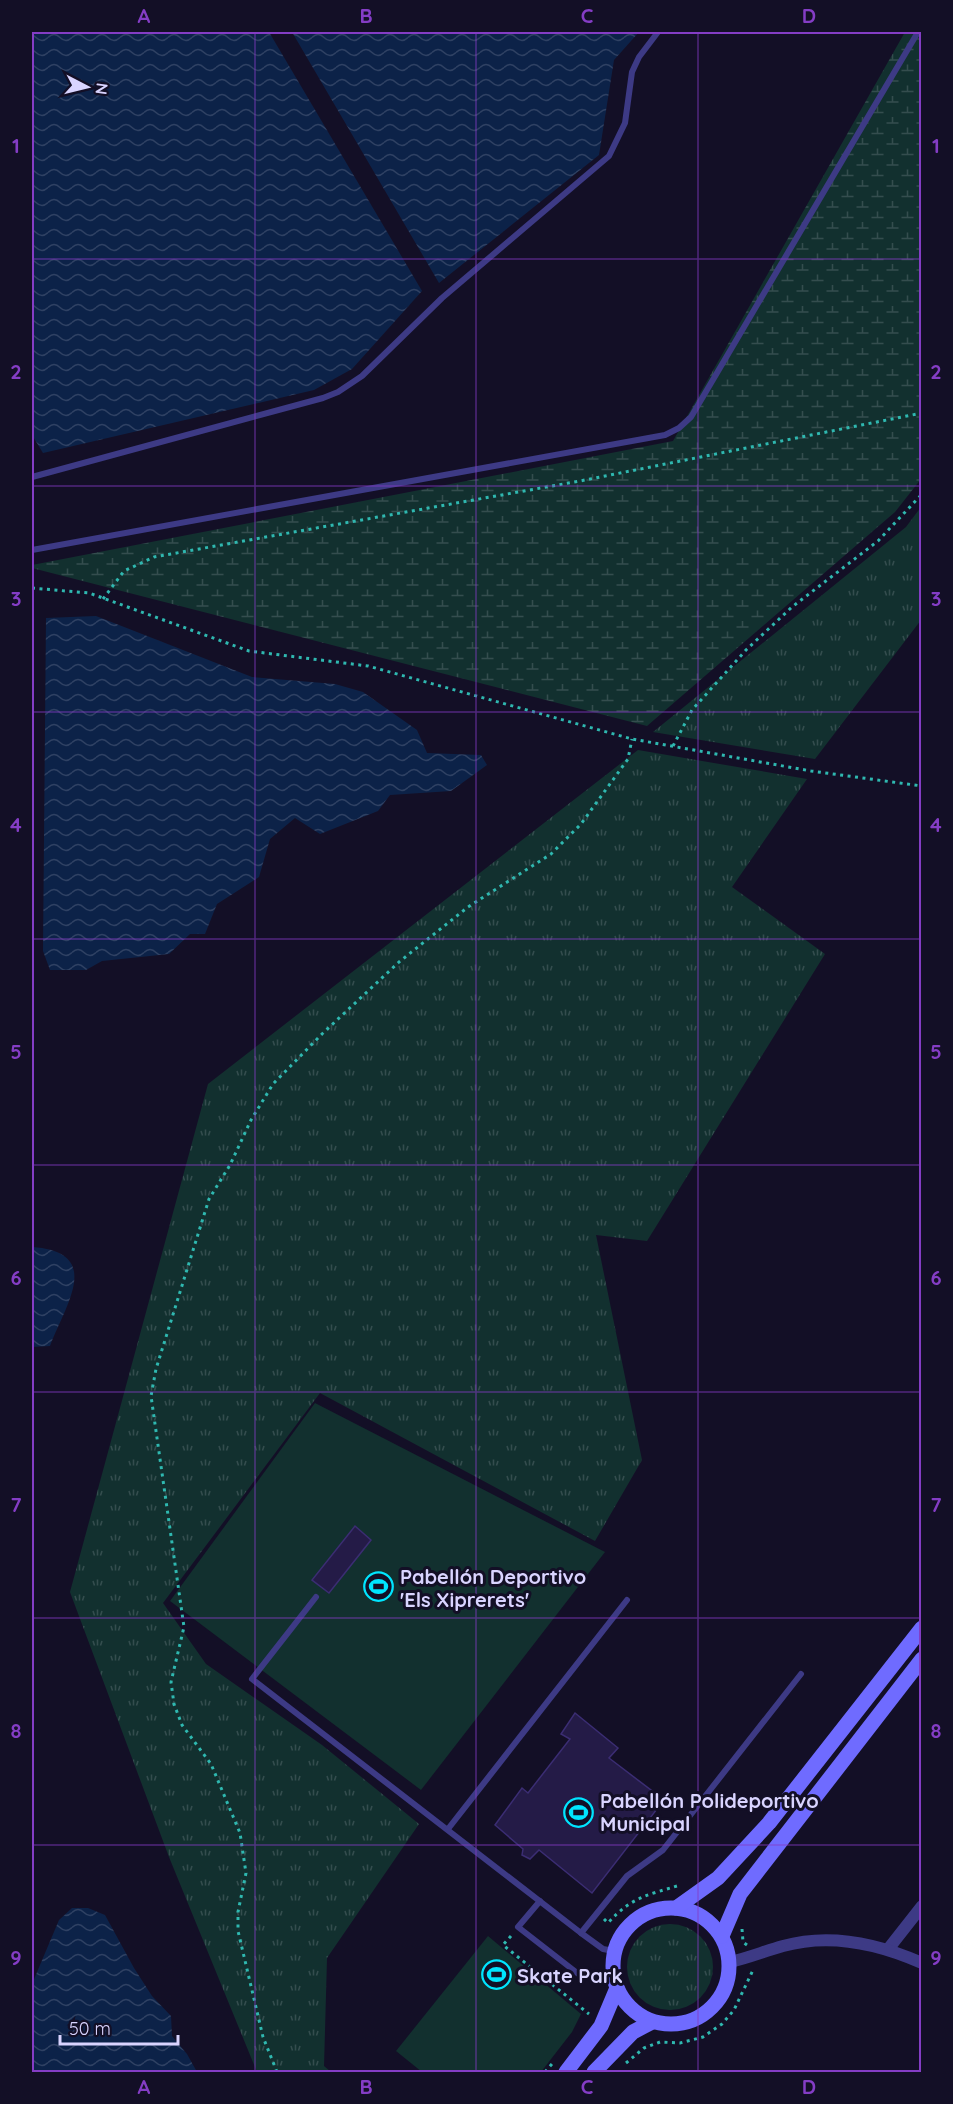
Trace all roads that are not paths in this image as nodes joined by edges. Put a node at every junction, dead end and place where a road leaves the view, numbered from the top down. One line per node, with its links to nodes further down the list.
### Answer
1 (658, 32): 3 (lane)
2 (918, 32): 4 (lane)
3 (32, 477)
4 (32, 550)
5 (316, 1597): 10 (lane)
6 (627, 1600): 10 (lane)
7 (921, 1628): 13 (main road)
8 (921, 1659): 15 (main road)
9 (801, 1674): 14 (lane)
10 (448, 1829): 11 (lane)
11 (540, 1900): 14 (lane); 20 (lane)
12 (921, 1906): 16 (street)
13 (676, 1908): 15 (main road); 17 (main road)
14 (581, 1933): 17 (lane)
15 (722, 1936): 18 (main road)
16 (890, 1948): 18 (street); 19 (street)
17 (615, 1951): 21 (main road)
18 (730, 1962): 22 (main road)
19 (921, 1963)
20 (581, 1977)
21 (616, 1988): 22 (main road); 23 (main road)
22 (652, 2022): 24 (main road)
23 (566, 2073)
24 (594, 2073)

